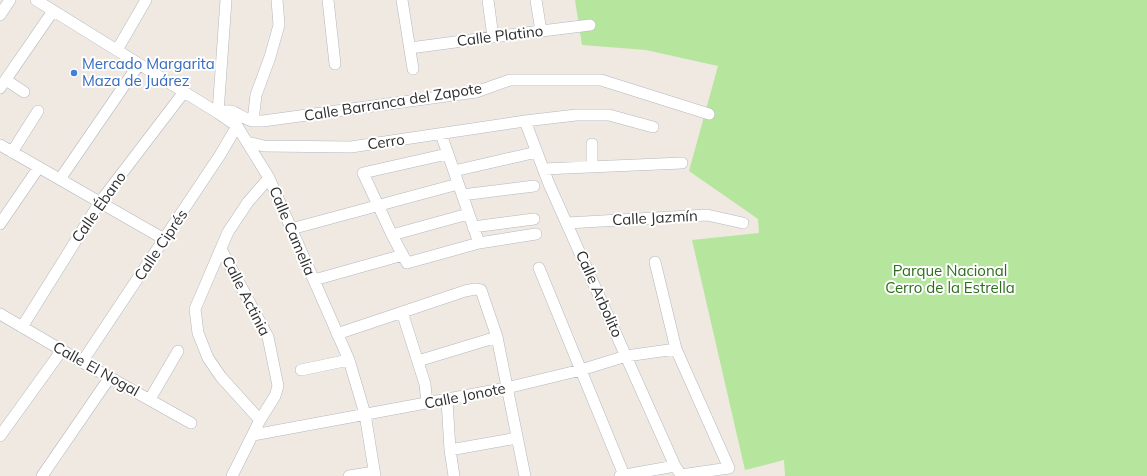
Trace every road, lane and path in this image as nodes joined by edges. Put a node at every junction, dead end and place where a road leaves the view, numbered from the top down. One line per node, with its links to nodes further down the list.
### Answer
1 (10, 0): 11 (street)
2 (36, 0): 10 (street, Calle Camelia)
3 (146, 0): 16 (street)
4 (226, 0): 24 (street)
5 (277, 0): 26 (street)
6 (328, 0): 18 (street)
7 (402, 0): 15 (street)
8 (488, 0): 14 (street)
9 (536, 0): 13 (street)
10 (54, 11): 16 (street, Calle Camelia); 20 (street)
11 (0, 15)
12 (590, 25): 13 (street, Calle Platino)
13 (540, 31): 14 (street, Calle Platino)
14 (493, 37): 15 (street, Calle Platino)
15 (410, 48): 19 (street)
16 (117, 50): 17 (street, Calle Camelia)
17 (139, 64): 22 (street, Calle Camelia); 43 (street)
18 (335, 64)
19 (413, 69)
20 (3, 84): 21 (street)
21 (24, 92)
22 (184, 92): 24 (street, Calle Camelia); 47 (street, Calle Ébano)
23 (38, 111): 34 (street)
24 (218, 113): 26 (street); 28 (street, Calle Camelia)
25 (709, 114): 26 (street, Calle Barranca del Zapote)
26 (253, 121)
27 (525, 121): 29 (street, Cerro); 30 (street, Cerro); 35 (street, Calle Arbolito)
28 (237, 126): 31 (street, Calle Camelia); 58 (street, Calle Ciprés)
29 (653, 126)
30 (441, 134): 31 (street, Cerro); 36 (street)
31 (247, 142): 42 (street, Calle Camelia)
32 (592, 144): 38 (street)
33 (0, 145): 34 (street)
34 (12, 152): 39 (street)
35 (537, 152): 40 (street, Calle Arbolito); 41 (street)
36 (448, 154): 41 (street); 48 (street)
37 (682, 163): 38 (street)
38 (592, 166): 40 (street)
39 (38, 167): 43 (street); 53 (street)
40 (543, 170): 51 (street, Calle Arbolito)
41 (454, 171): 44 (street)
42 (270, 178): 55 (street, Calle Camelia); 60 (street)
43 (60, 179): 47 (street)
44 (458, 184): 46 (street); 48 (street)
45 (534, 186): 46 (street)
46 (462, 195): 49 (street)
47 (100, 202): 58 (street); 67 (street, Calle Ébano)
48 (378, 205): 55 (street); 57 (street)
49 (468, 214): 54 (street); 57 (street)
50 (534, 219): 54 (street)
51 (567, 223): 52 (street, Calle Jazmín); 73 (street, Calle Arbolito)
52 (743, 223)
53 (0, 224)
54 (473, 227): 59 (street)
55 (291, 229): 64 (street, Calle Camelia)
56 (536, 234): 59 (street)
57 (392, 235): 61 (street)
58 (164, 239): 76 (street, Calle Ciprés)
59 (479, 243): 61 (street)
60 (221, 249): 85 (street, Calle Actinia); 85 (street)
61 (403, 255): 64 (street)
62 (655, 262): 70 (street)
63 (539, 268): 78 (street)
64 (314, 280): 68 (street, Calle Camelia)
65 (402, 312): 68 (street); 69 (street); 75 (street)
66 (0, 314): 67 (street, Calle El Nogal)
67 (22, 327): 71 (street, Calle El Nogal)
68 (337, 334): 74 (street, Calle Camelia)
69 (497, 337): 75 (street); 80 (street)
70 (676, 349): 73 (street, Calle Jonote); 91 (street)
71 (62, 350): 76 (street, Calle El Nogal); 88 (street)
72 (178, 351): 81 (street)
73 (626, 356): 78 (street, Calle Jonote); 91 (street, Calle Arbolito)
74 (349, 360): 77 (street); 84 (street, Calle Camelia)
75 (418, 361): 83 (street)
76 (82, 362): 79 (street, Calle El Nogal)
77 (301, 370)
78 (581, 370): 80 (street, Calle Jonote); 98 (street)
79 (110, 377): 81 (street, Calle El Nogal); 93 (street)
80 (507, 388): 82 (street, Calle Jonote); 89 (street)
81 (150, 399): 86 (street, Calle El Nogal)
82 (447, 400): 83 (street, Calle Jonote); 90 (street)
83 (427, 403): 84 (street, Calle Jonote)
84 (365, 414): 87 (street, Calle Jonote); 92 (street, Calle Camelia)
85 (260, 420): 87 (street, Calle Actinia)
86 (191, 423)
87 (253, 435): 94 (street, Calle Actinia)
88 (0, 436)
89 (517, 438): 90 (street); 97 (street)
90 (450, 450): 96 (street)
91 (675, 466): 98 (street)
92 (374, 474): 95 (street)
93 (42, 476)
94 (232, 476)
95 (349, 476)
96 (454, 476)
97 (525, 476)
98 (622, 476)

